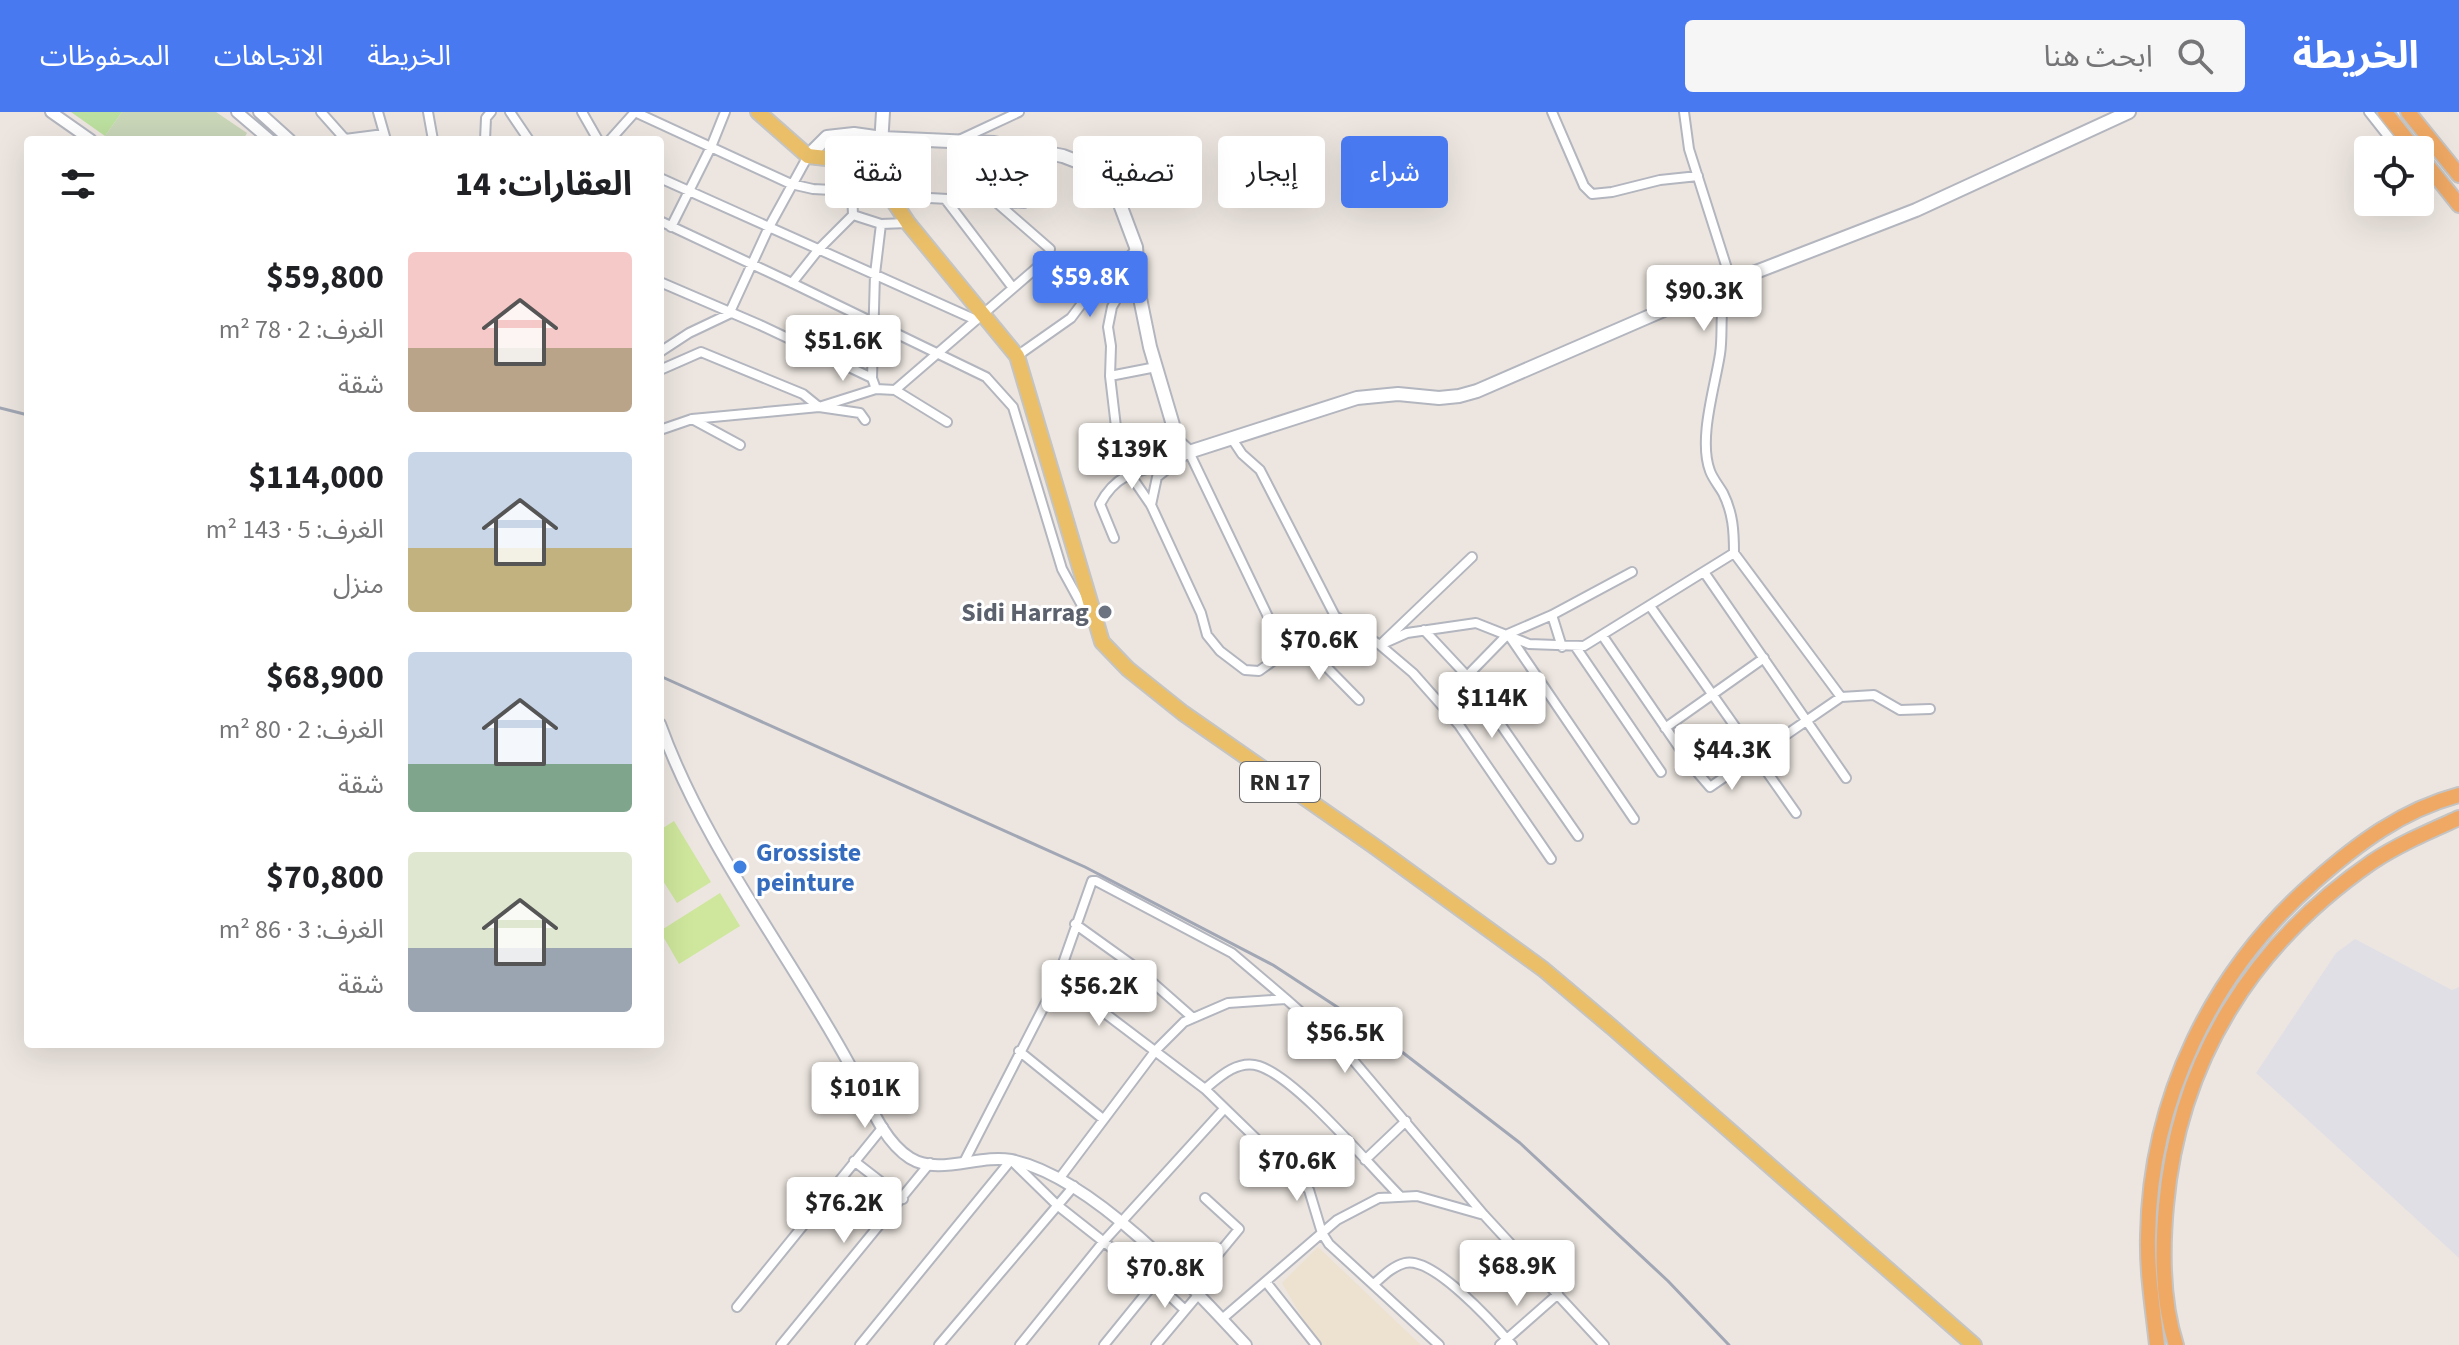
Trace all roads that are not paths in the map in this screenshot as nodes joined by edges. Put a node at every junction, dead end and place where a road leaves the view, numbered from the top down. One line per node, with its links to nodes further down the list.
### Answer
1 (51, 112): 21 (street)
2 (237, 112): 22 (street)
3 (259, 112): 23 (street)
4 (321, 112): 24 (street)
5 (378, 112): 25 (street)
6 (428, 112): 26 (street)
7 (510, 112): 28 (street)
8 (582, 112): 29 (street)
9 (635, 112): 30 (street); 38 (street)
10 (725, 112): 38 (street)
11 (758, 112): 40 (main road)
12 (883, 112): 33 (main road)
13 (1019, 112): 34 (street)
14 (1552, 112): 44 (street)
15 (1684, 112): 44 (street)
16 (2129, 112): 67 (main road)
17 (2369, 112): 35 (street)
18 (2385, 112): 36 (highway)
19 (2408, 112): 43 (highway)
20 (486, 114): 27 (street)
21 (85, 136)
22 (265, 136)
23 (286, 136)
24 (333, 136)
25 (385, 136)
26 (432, 136)
27 (485, 136)
28 (526, 136)
29 (596, 136)
30 (614, 136)
31 (836, 136): 32 (main road)
32 (868, 136)
33 (882, 136)
34 (968, 136)
35 (2388, 136)
36 (2404, 136)
37 (825, 139): 40 (main road)
38 (711, 147): 47 (street); 49 (street)
39 (1057, 155): 63 (main road)
40 (808, 156): 41 (main road); 47 (street)
41 (825, 158)
42 (2434, 174): 52 (highway)
43 (2459, 175)
44 (1698, 176): 67 (street)
45 (664, 180): 49 (street)
46 (2434, 181): 52 (street)
47 (791, 184): 48 (street); 61 (street)
48 (825, 190)
49 (688, 192): 60 (street); 61 (street)
50 (931, 199): 51 (street)
51 (946, 200): 70 (street)
52 (2456, 201)
53 (853, 208): 56 (street)
54 (899, 208): 58 (main road, RN 17)
55 (1003, 208): 70 (street)
56 (853, 215): 59 (street); 62 (street)
57 (664, 223): 60 (street)
58 (908, 223): 59 (street); 72 (main road, RN 17)
59 (881, 224): 66 (street)
60 (671, 227): 64 (street)
61 (769, 227): 62 (street); 64 (street)
62 (819, 249): 66 (street); 68 (street)
63 (1137, 249): 65 (main road); 76 (street)
64 (752, 264): 68 (street); 71 (street)
65 (1138, 271): 77 (main road); 79 (street)
66 (875, 274): 72 (street); 73 (street)
67 (1731, 281): 88 (main road); 95 (street)
68 (792, 283): 73 (street)
69 (664, 284): 71 (street)
70 (1013, 288): 72 (street)
71 (729, 314): 74 (street); 80 (street)
72 (980, 317): 75 (street); 76 (main road, RN 17)
73 (874, 322): 75 (street); 80 (street)
74 (664, 347)
75 (939, 354): 82 (street); 105 (street)
76 (1017, 356): 105 (main road, RN 17)
77 (1156, 367): 79 (street); 90 (main road)
78 (664, 368): 83 (street)
79 (1110, 376): 92 (street)
80 (872, 378): 81 (street)
81 (876, 389): 82 (street); 83 (street)
82 (895, 390): 86 (street)
83 (819, 407): 84 (street); 85 (street)
84 (692, 419): 87 (street); 89 (street)
85 (865, 420)
86 (947, 422)
87 (664, 429)
88 (1232, 439): 90 (main road); 101 (street)
89 (740, 445)
90 (1189, 452): 91 (street); 110 (street)
91 (1176, 462): 92 (street); 93 (street)
92 (1129, 473): 93 (street); 94 (street)
93 (1151, 505): 110 (street)
94 (1114, 538)
95 (1734, 553): 98 (street); 114 (street)
96 (1472, 557): 107 (street)
97 (1632, 572): 100 (street)
98 (1704, 572): 99 (street); 111 (street)
99 (1650, 606): 104 (street); 113 (street)
100 (1552, 615): 103 (street); 109 (street)
101 (1335, 616): 106 (street); 107 (street)
102 (1424, 630): 103 (street); 107 (street); 112 (street)
103 (1508, 634): 109 (street); 112 (street); 126 (street)
104 (1602, 635): 108 (street); 118 (street)
105 (1102, 642): 175 (main road, RN 17)
106 (1302, 642): 110 (street); 115 (street)
107 (1380, 645): 128 (street)
108 (1575, 646): 109 (street); 121 (street)
109 (1562, 647)
110 (1285, 652)
111 (1764, 658): 113 (street); 117 (street)
112 (1467, 676): 127 (street)
113 (1712, 694): 118 (street); 120 (street)
114 (1841, 697): 116 (street); 117 (street)
115 (1359, 700)
116 (1930, 709)
117 (1808, 722): 120 (street); 122 (street)
118 (1665, 728): 120 (street)
119 (664, 735): 139 (street)
120 (1756, 757): 124 (street)
121 (1661, 772)
122 (1846, 778)
123 (2459, 795): 176 (highway)
124 (1796, 813)
125 (2459, 818): 177 (highway)
126 (1634, 819)
127 (1578, 836)
128 (1551, 859)
129 (1075, 924): 130 (street); 131 (street); 132 (street)
130 (1056, 983): 133 (street); 134 (street)
131 (1286, 999): 132 (street); 138 (street)
132 (1193, 1018): 133 (street)
133 (1156, 1050): 135 (street); 137 (street)
134 (1019, 1051): 137 (street); 143 (street)
135 (1205, 1089): 136 (street); 141 (street)
136 (1224, 1109): 152 (street); 153 (street)
137 (1103, 1119): 145 (street)
138 (1406, 1121): 141 (street); 151 (street)
139 (883, 1127): 142 (street); 144 (street)
140 (1011, 1160): 143 (street); 145 (street); 150 (street); 166 (street)
141 (1365, 1160): 147 (street)
142 (854, 1161): 149 (street); 161 (street)
143 (964, 1162): 144 (street)
144 (930, 1163): 149 (street)
145 (1059, 1179): 146 (street)
146 (1074, 1186): 150 (street); 152 (street)
147 (1399, 1195): 151 (street); 153 (street)
148 (1205, 1198): 159 (street)
149 (903, 1199): 165 (street)
150 (1057, 1205): 154 (street); 167 (street)
151 (1484, 1215): 160 (street)
152 (1121, 1223): 154 (street); 155 (street)
153 (1322, 1233): 156 (street); 158 (street)
154 (1104, 1241): 157 (street); 168 (street)
155 (1169, 1265): 157 (street); 159 (street)
156 (1266, 1282): 163 (street); 172 (street)
157 (1156, 1283): 162 (street); 169 (street)
158 (1374, 1284): 164 (street); 173 (street)
159 (1194, 1291): 162 (street); 163 (street)
160 (1558, 1294): 164 (street); 174 (street)
161 (737, 1307)
162 (1185, 1310): 170 (street)
163 (1222, 1319): 171 (street)
164 (1506, 1343)
165 (781, 1345)
166 (860, 1345)
167 (939, 1345)
168 (1020, 1345)
169 (1104, 1345)
170 (1156, 1345)
171 (1246, 1345)
172 (1316, 1345)
173 (1439, 1345)
174 (1604, 1345)
175 (1974, 1345)
176 (2157, 1345)
177 (2176, 1345)

